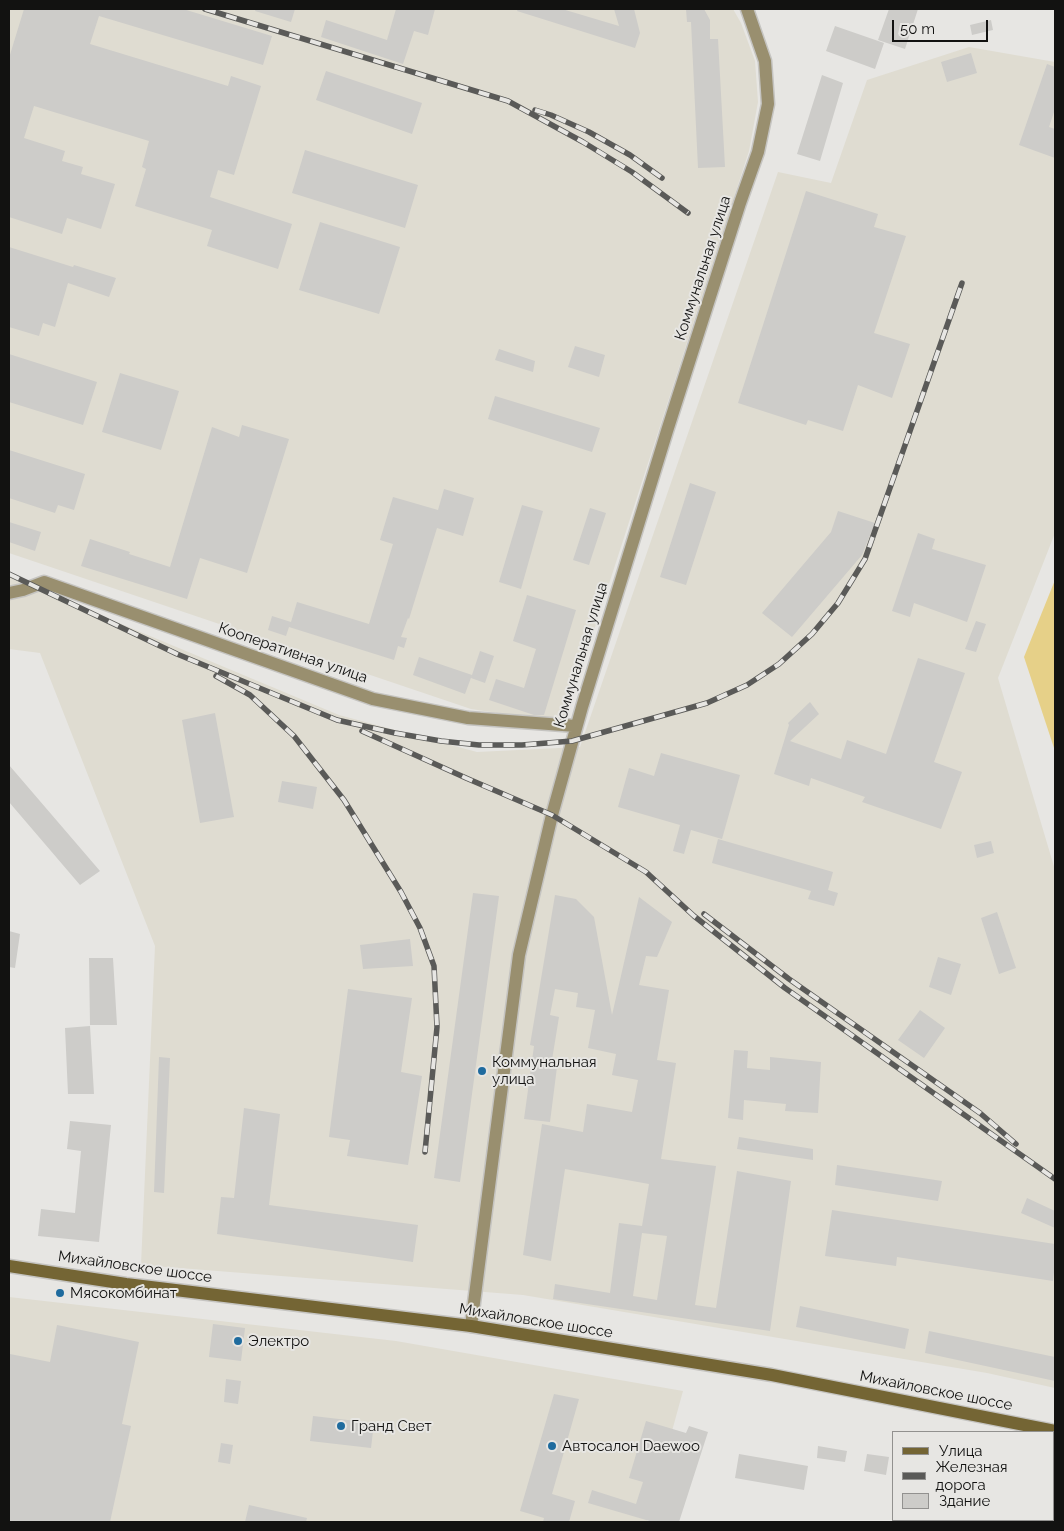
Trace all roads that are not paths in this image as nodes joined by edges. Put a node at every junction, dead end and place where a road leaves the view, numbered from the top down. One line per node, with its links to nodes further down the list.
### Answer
1 (747, 9): 3 (street, Коммунальная улица)
2 (9, 593): 3 (street, Кооперативная улица)
3 (576, 726): 5 (street, Коммунальная улица)
4 (9, 1266): 5 (main road, Михайловское шоссе)
5 (471, 1326): 6 (main road, Михайловское шоссе)
6 (1055, 1431)

